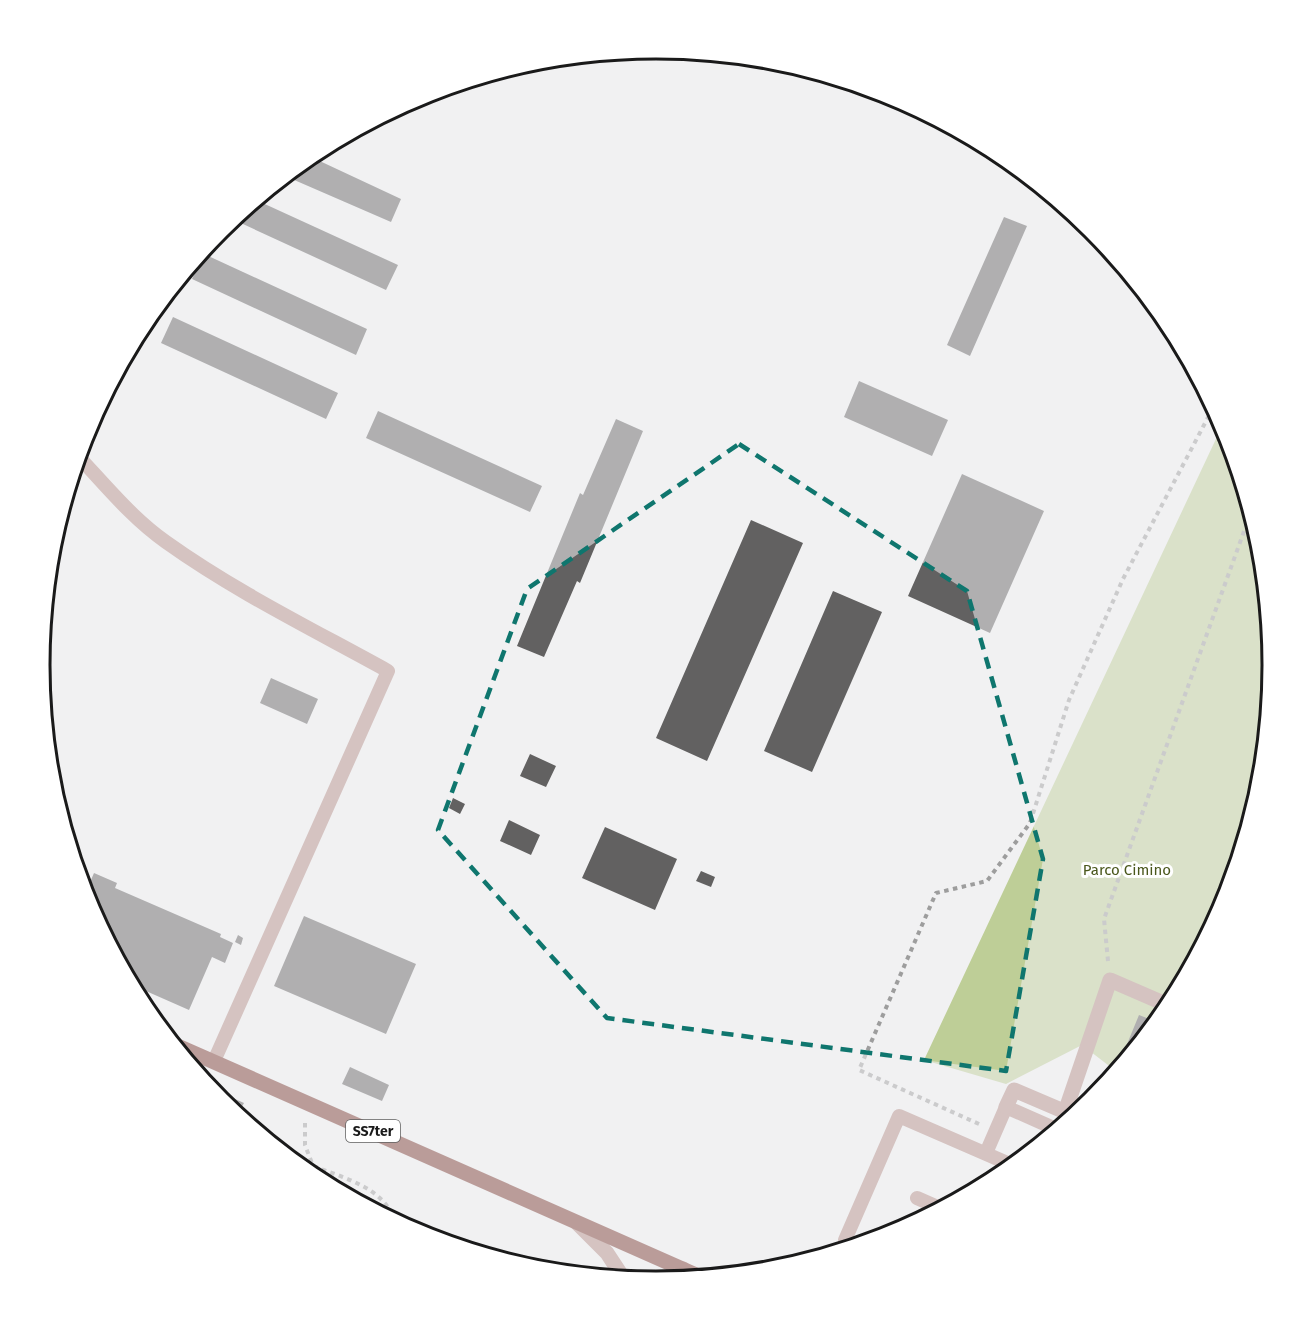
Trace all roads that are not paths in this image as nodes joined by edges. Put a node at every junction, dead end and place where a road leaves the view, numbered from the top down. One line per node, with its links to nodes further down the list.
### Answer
1 (85, 463): 4 (lane)
2 (1160, 1002): 5 (street)
3 (188, 1050): 4 (main road, SS7ter)
4 (213, 1061): 13 (main road, SS7ter)
5 (1072, 1106)
6 (1006, 1107): 7 (street); 8 (lane); 9 (lane)
7 (1066, 1112)
8 (1050, 1126)
9 (986, 1154): 10 (lane); 14 (lane)
10 (1004, 1162)
11 (917, 1198): 12 (lane)
12 (932, 1205)
13 (575, 1221): 15 (main road, SS7ter); 16 (street)
14 (847, 1241)
15 (683, 1269): 17 (street); 18 (main road, SS7ter)
16 (619, 1271)
17 (678, 1271)
18 (688, 1271)

